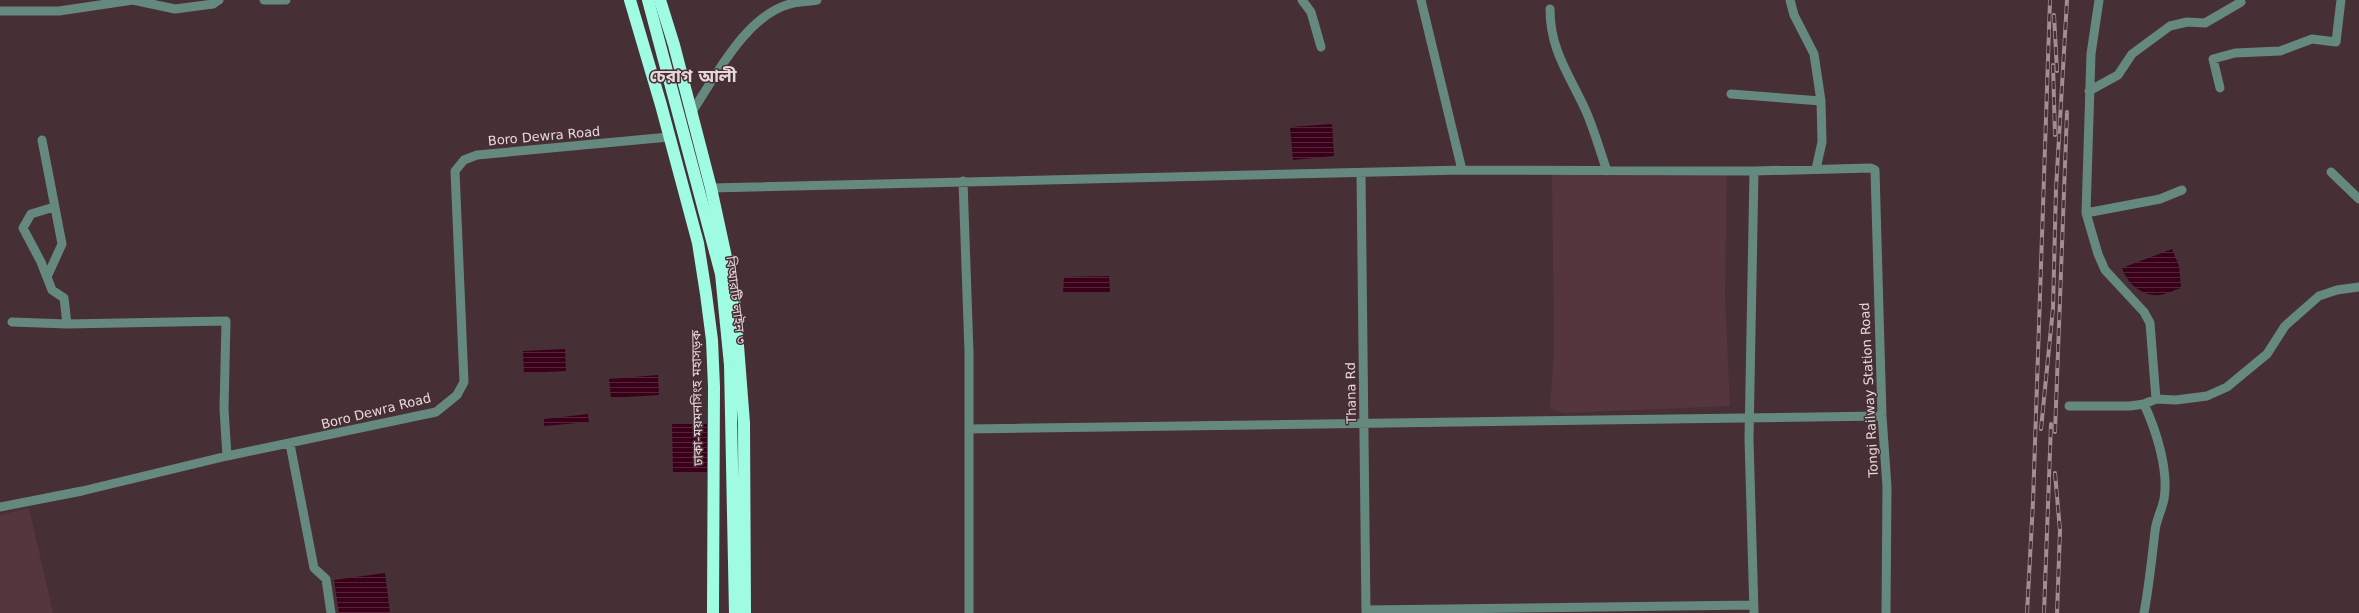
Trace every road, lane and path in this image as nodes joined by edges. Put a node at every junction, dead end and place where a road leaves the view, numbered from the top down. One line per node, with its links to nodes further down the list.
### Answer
1 (219, 0): 15 (street)
2 (264, 0): 3 (street)
3 (286, 0)
4 (630, 0): 22 (highway, ঢাকা-ময়মনসিংহ মহাসড়ক)
5 (648, 0): 54 (highway, বিআরটি লাইন ৩, bridge)
6 (660, 0): 21 (highway)
7 (817, 0): 21 (street)
8 (1302, 0): 16 (street)
9 (1421, 0): 25 (street)
10 (1790, 0): 20 (street)
11 (2099, 0): 18 (street)
12 (2240, 0): 18 (street)
13 (2342, 0): 17 (street)
14 (1550, 9): 26 (street)
15 (0, 11)
16 (1321, 47)
17 (2220, 88)
18 (2089, 91): 35 (street)
19 (1730, 94): 20 (street)
20 (1821, 102): 24 (street)
21 (691, 113): 31 (highway)
22 (669, 137): 47 (street, Boro Dewra Road); 53 (highway, ঢাকা-ময়মনসিংহ মহাসড়ক)
23 (42, 140): 34 (street)
24 (1816, 169): 27 (street); 43 (street, Tongi Railway Station Road)
25 (1462, 170): 26 (street); 29 (street)
26 (1607, 171): 27 (street)
27 (1754, 171): 44 (street)
28 (2331, 172): 33 (street)
29 (1361, 173): 30 (street); 45 (street, Thana Rd)
30 (962, 181): 31 (street); 46 (street)
31 (711, 188): 55 (highway)
32 (2182, 190): 35 (street)
33 (2359, 199)
34 (54, 206): 36 (street); 36 (street)
35 (2086, 214): 40 (street)
36 (47, 277): 39 (street)
37 (2359, 287): 40 (street)
38 (12, 322): 39 (street)
39 (67, 324): 48 (street)
40 (2156, 399): 41 (street)
41 (2144, 404): 42 (street); 58 (street)
42 (2069, 406)
43 (1882, 416): 44 (street); 57 (street, Tongi Railway Station Road)
44 (1749, 418): 45 (street); 50 (street)
45 (1364, 423): 46 (street); 51 (street, Thana Rd)
46 (969, 428): 56 (street)
47 (290, 444): 48 (street, Boro Dewra Road); 52 (street)
48 (227, 456): 49 (street, Boro Dewra Road)
49 (0, 507)
50 (1754, 609): 51 (street)
51 (1366, 611)
52 (331, 613)
53 (713, 613)
54 (735, 613)
55 (745, 613)
56 (969, 613)
57 (1886, 613)
58 (2144, 613)

